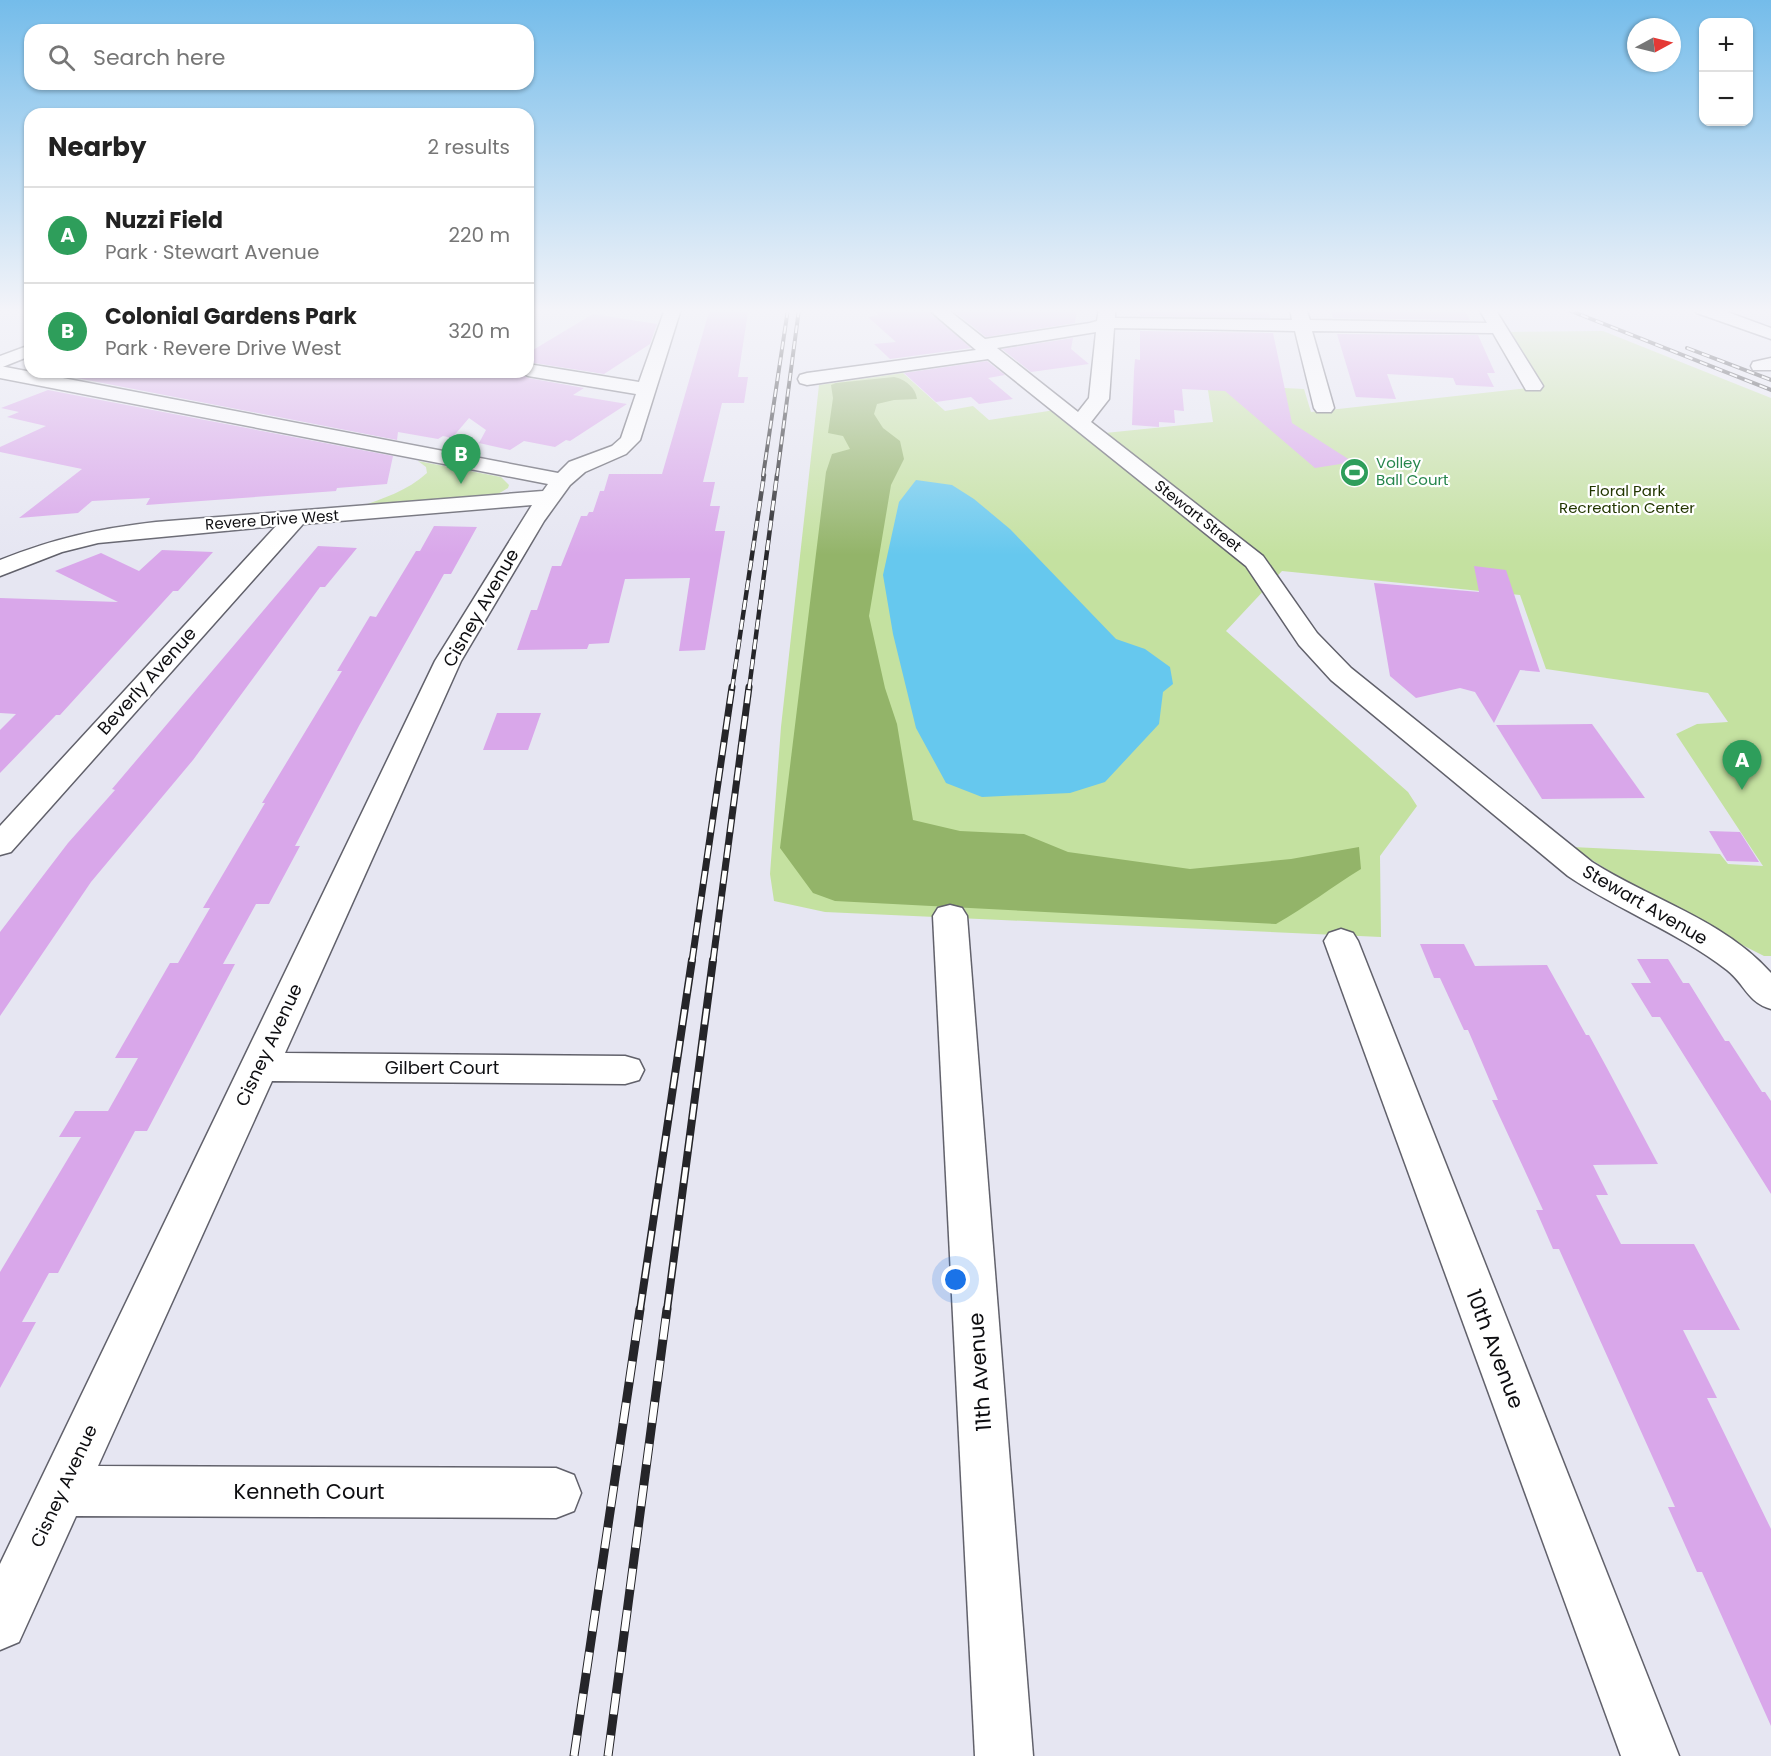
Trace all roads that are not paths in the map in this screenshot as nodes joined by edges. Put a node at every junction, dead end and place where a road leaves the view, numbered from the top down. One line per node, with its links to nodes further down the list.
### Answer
1 (97, 391): 8 (street)
2 (647, 391): 8 (street)
3 (1042, 391): 7 (street, Stewart Street)
4 (1100, 391): 7 (street)
5 (1320, 391): 6 (street)
6 (1324, 408)
7 (1081, 421): 11 (street, Stewart Street)
8 (556, 489): 9 (street, Revere Drive West); 16 (street, Cisney Avenue)
9 (295, 519): 10 (street, Revere Drive West); 12 (street, Beverly Avenue)
10 (0, 569)
11 (1432, 749): 15 (street, Stewart Avenue)
12 (0, 845)
13 (950, 915): 21 (street, 11th Avenue)
14 (1341, 941): 22 (street, 10th Avenue)
15 (1771, 996)
16 (259, 1067): 17 (street, Gilbert Court); 18 (street, Cisney Avenue)
17 (625, 1070)
18 (62, 1491): 19 (street, Kenneth Court); 20 (street, Cisney Avenue)
19 (556, 1493)
20 (0, 1623)
21 (1004, 1756)
22 (1650, 1756)

